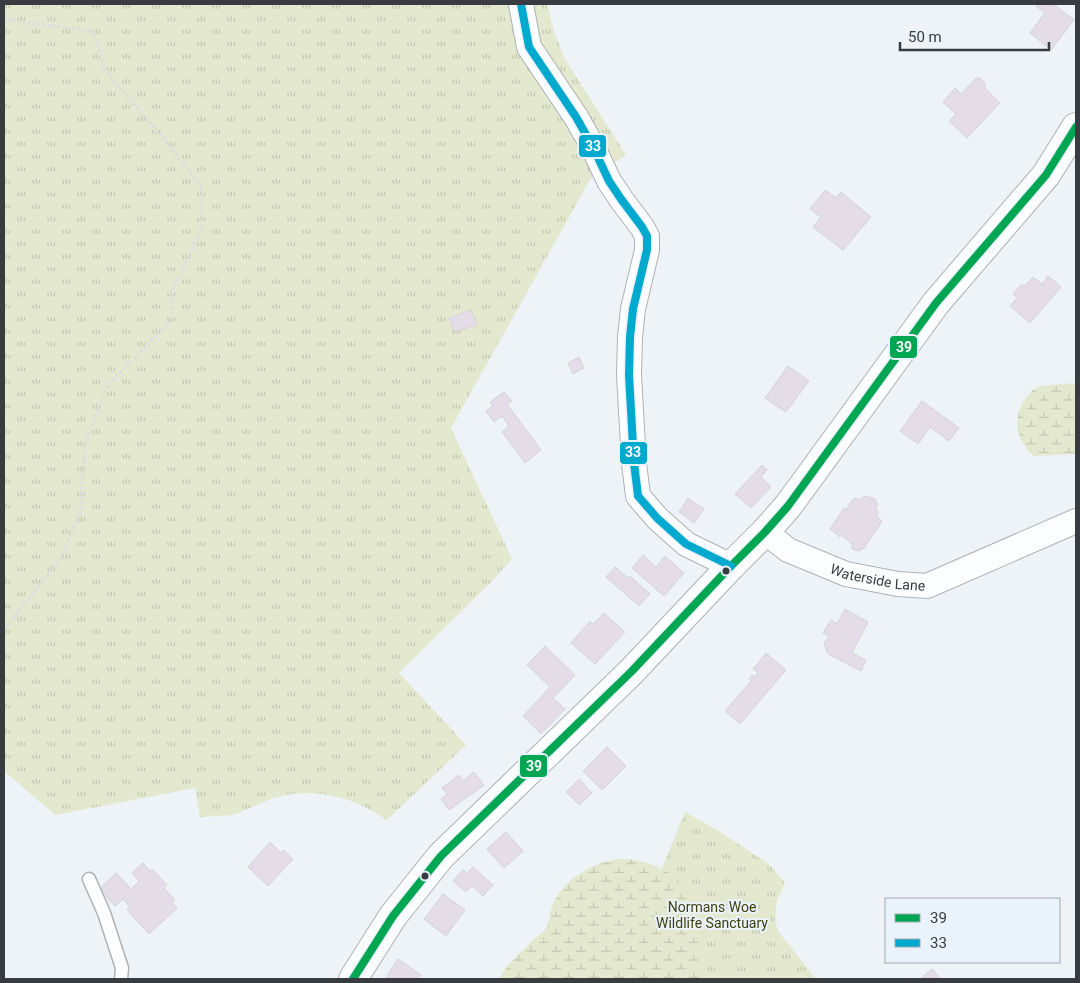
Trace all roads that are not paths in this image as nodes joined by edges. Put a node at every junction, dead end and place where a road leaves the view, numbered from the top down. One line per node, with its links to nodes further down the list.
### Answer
1 (521, 4): 5 (street)
2 (1076, 127): 4 (main road)
3 (1076, 521): 4 (street, Waterside Lane)
4 (765, 532): 5 (main road)
5 (731, 566): 8 (main road)
6 (89, 879): 7 (lane)
7 (121, 979)
8 (353, 979)

